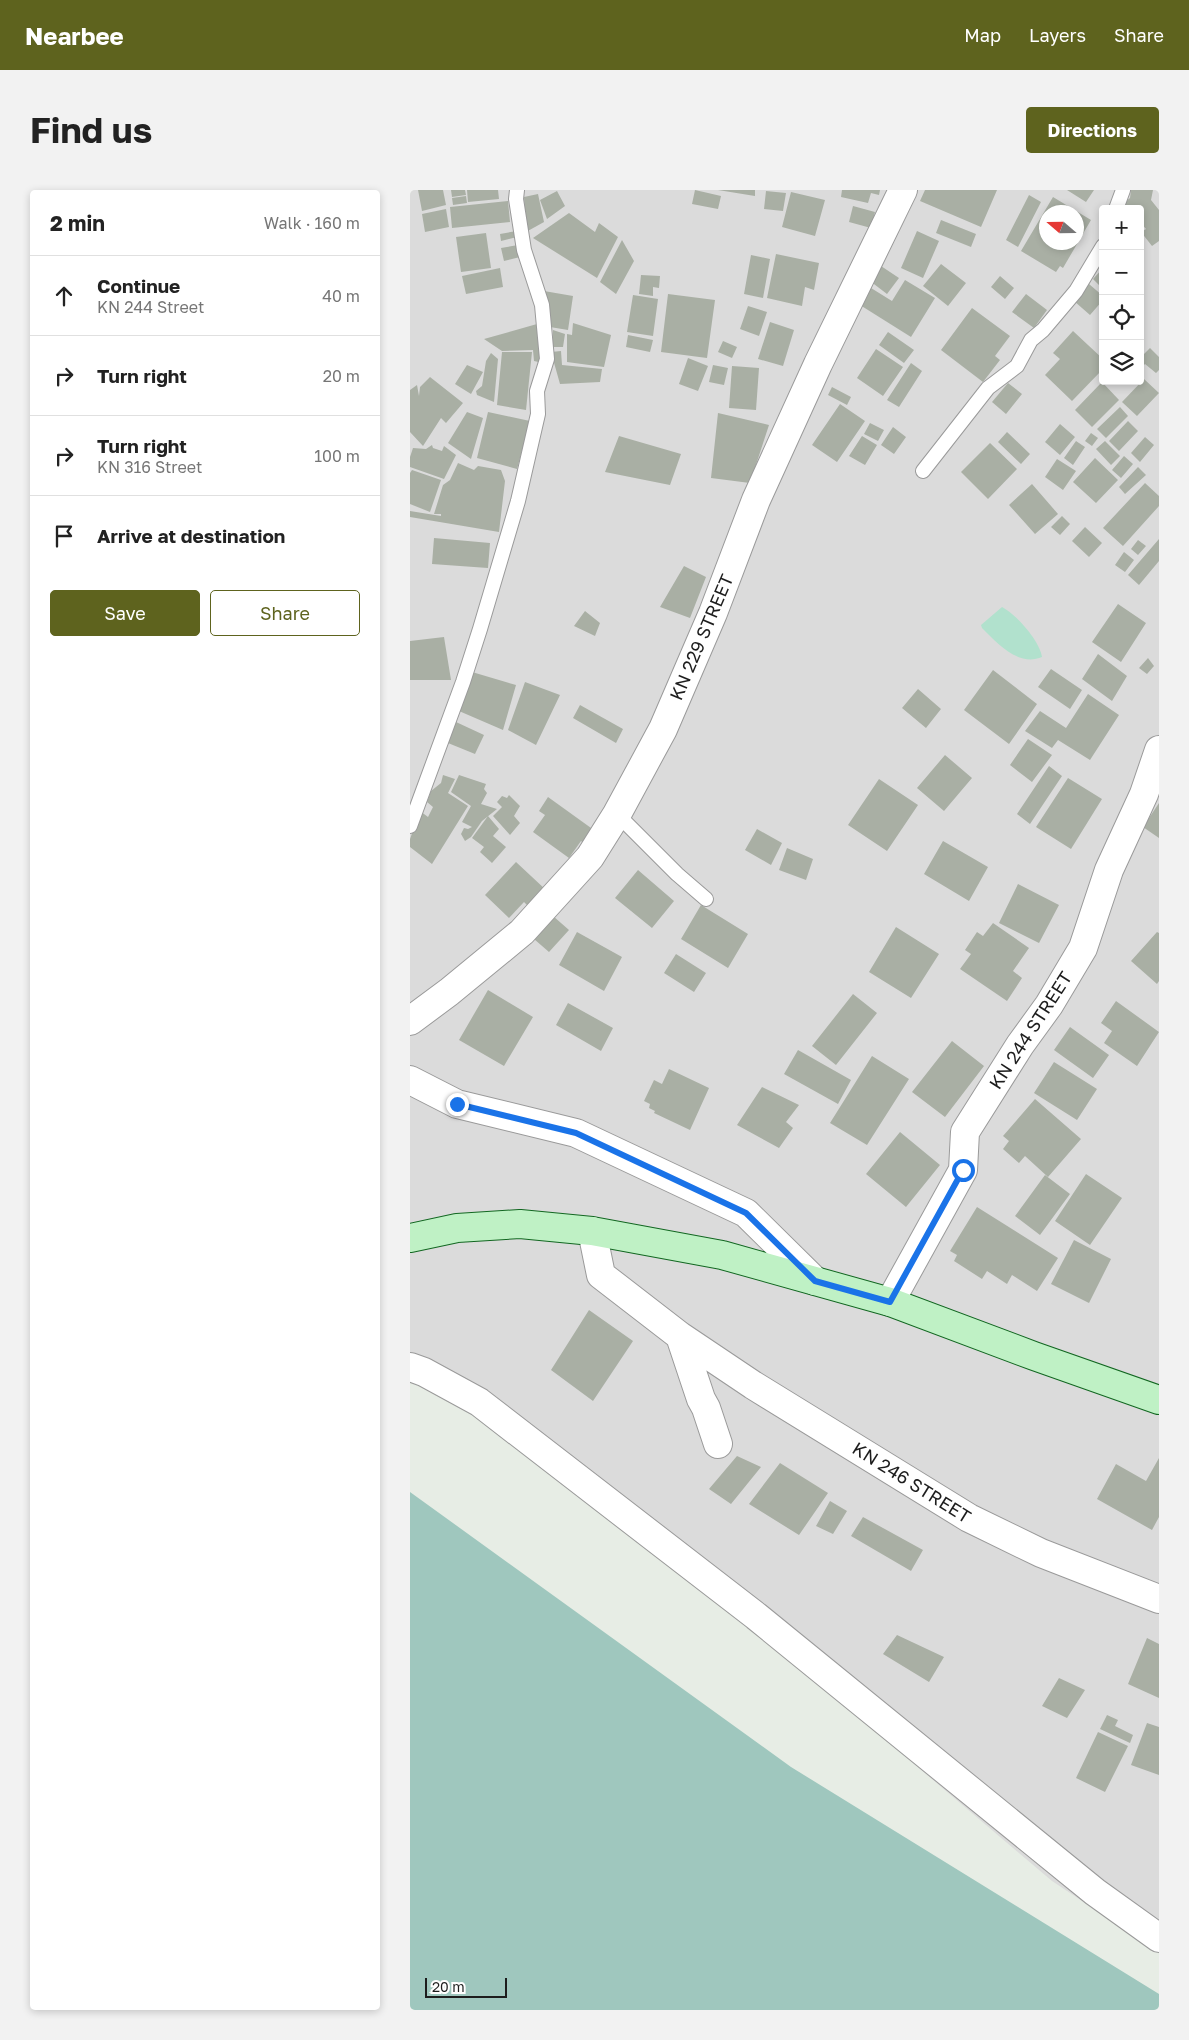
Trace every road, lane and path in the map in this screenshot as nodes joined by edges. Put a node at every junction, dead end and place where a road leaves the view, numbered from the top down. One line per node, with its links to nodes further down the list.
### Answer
1 (517, 190): 9 (lane)
2 (903, 190): 8 (street, KN 229 STREET)
3 (1123, 190): 4 (lane)
4 (1117, 205)
5 (1101, 250): 6 (lane)
6 (923, 471)
7 (1159, 750): 16 (street, KN 244 STREET)
8 (617, 814): 10 (lane); 11 (street, KN 229 STREET)
9 (410, 826)
10 (706, 899)
11 (410, 1021)
12 (410, 1080): 15 (street)
13 (592, 1231): 14 (main road); 15 (main road); 17 (street, KN 246 STREET)
14 (410, 1238)
15 (815, 1281): 16 (main road)
16 (890, 1302): 19 (main road)
17 (680, 1336): 20 (street); 21 (street, KN 246 STREET)
18 (410, 1367): 22 (street)
19 (1159, 1400)
20 (718, 1444)
21 (1159, 1598)
22 (1159, 1938)

